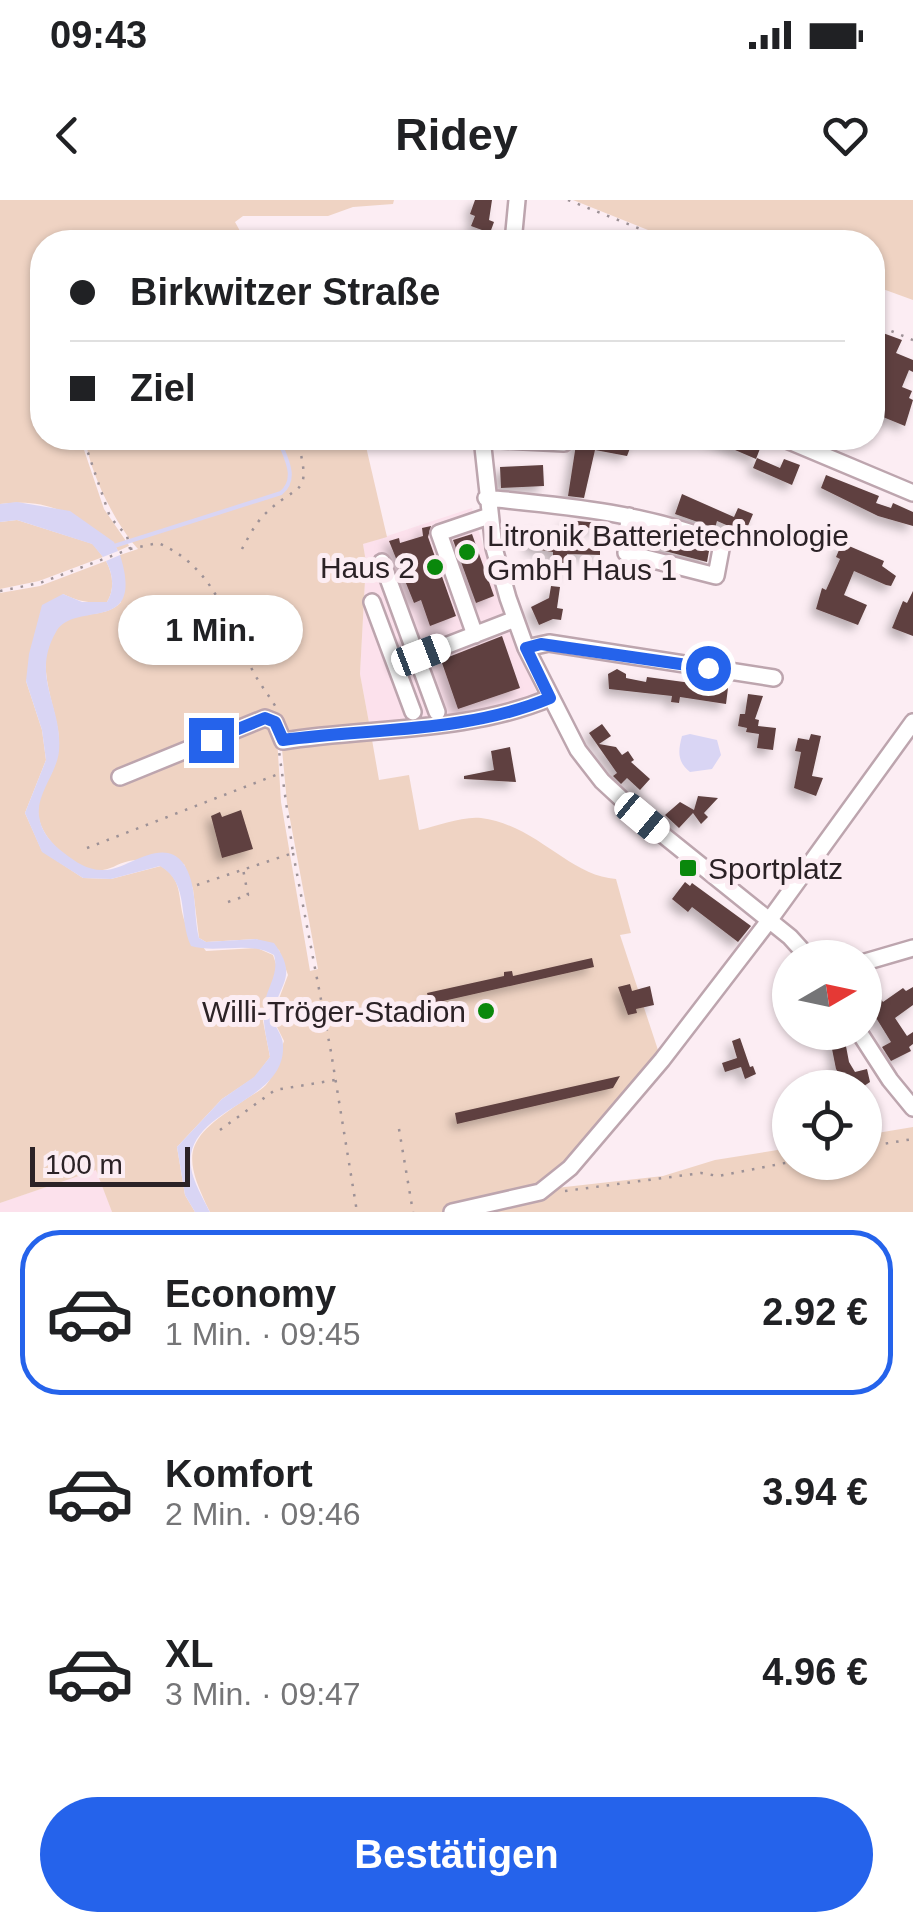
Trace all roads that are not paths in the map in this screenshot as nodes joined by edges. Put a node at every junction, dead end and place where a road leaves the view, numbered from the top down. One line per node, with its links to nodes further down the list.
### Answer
1 (517, 200): 2 (street)
2 (514, 230)
3 (483, 450): 6 (street)
4 (811, 450): 5 (street)
5 (913, 493)
6 (486, 498): 7 (street); 8 (street)
7 (489, 516): 11 (street); 12 (street)
8 (629, 516): 8 (street)
9 (382, 562): 14 (street)
10 (372, 602): 15 (street)
11 (516, 620): 12 (street); 13 (street)
12 (470, 626): 14 (street)
13 (526, 648): 16 (street); 17 (street)
14 (417, 657): 15 (street); 19 (street)
15 (396, 665): 18 (street)
16 (774, 678)
17 (550, 698): 21 (street); 22 (street)
18 (413, 712)
19 (438, 712)
20 (913, 722): 22 (street)
21 (120, 778)
22 (768, 922): 23 (street); 28 (street)
23 (793, 940)
24 (913, 948): 25 (street)
25 (882, 957)
26 (871, 1050): 27 (street)
27 (913, 1108)
28 (452, 1212)

